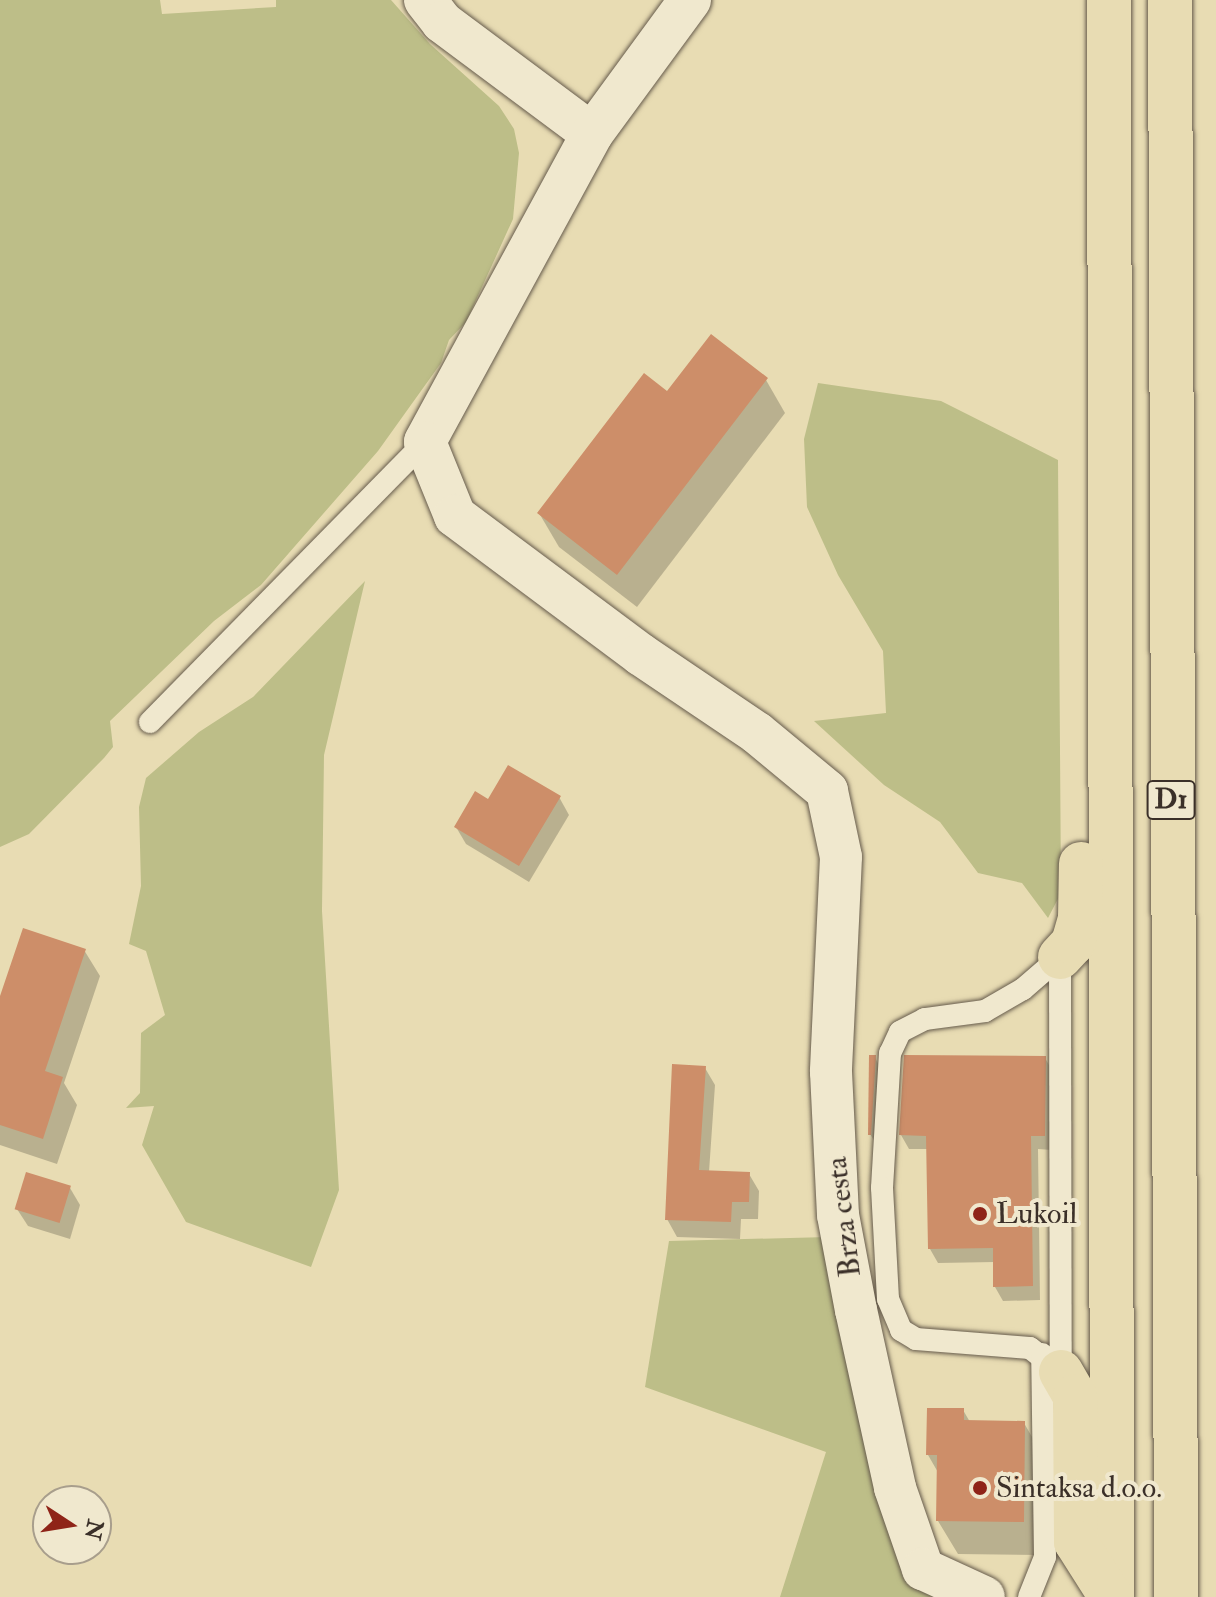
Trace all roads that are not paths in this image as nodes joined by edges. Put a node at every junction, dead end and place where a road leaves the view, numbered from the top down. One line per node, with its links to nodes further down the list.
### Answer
1 (425, 0): 5 (street)
2 (690, 0): 5 (street)
3 (1170, 2): 15 (highway, D1)
4 (1109, 4): 8 (highway, D1)
5 (592, 134): 6 (street)
6 (425, 442): 7 (lane); 10 (street, Brza cesta)
7 (150, 722)
8 (1109, 798): 9 (highway); 14 (highway, D1)
9 (1060, 957): 10 (lane); 11 (lane)
10 (881, 1333): 11 (lane); 12 (street, Brza cesta)
11 (1052, 1362): 13 (lane); 14 (highway)
12 (984, 1597)
13 (1029, 1597)
14 (1112, 1597)
15 (1176, 1597)

